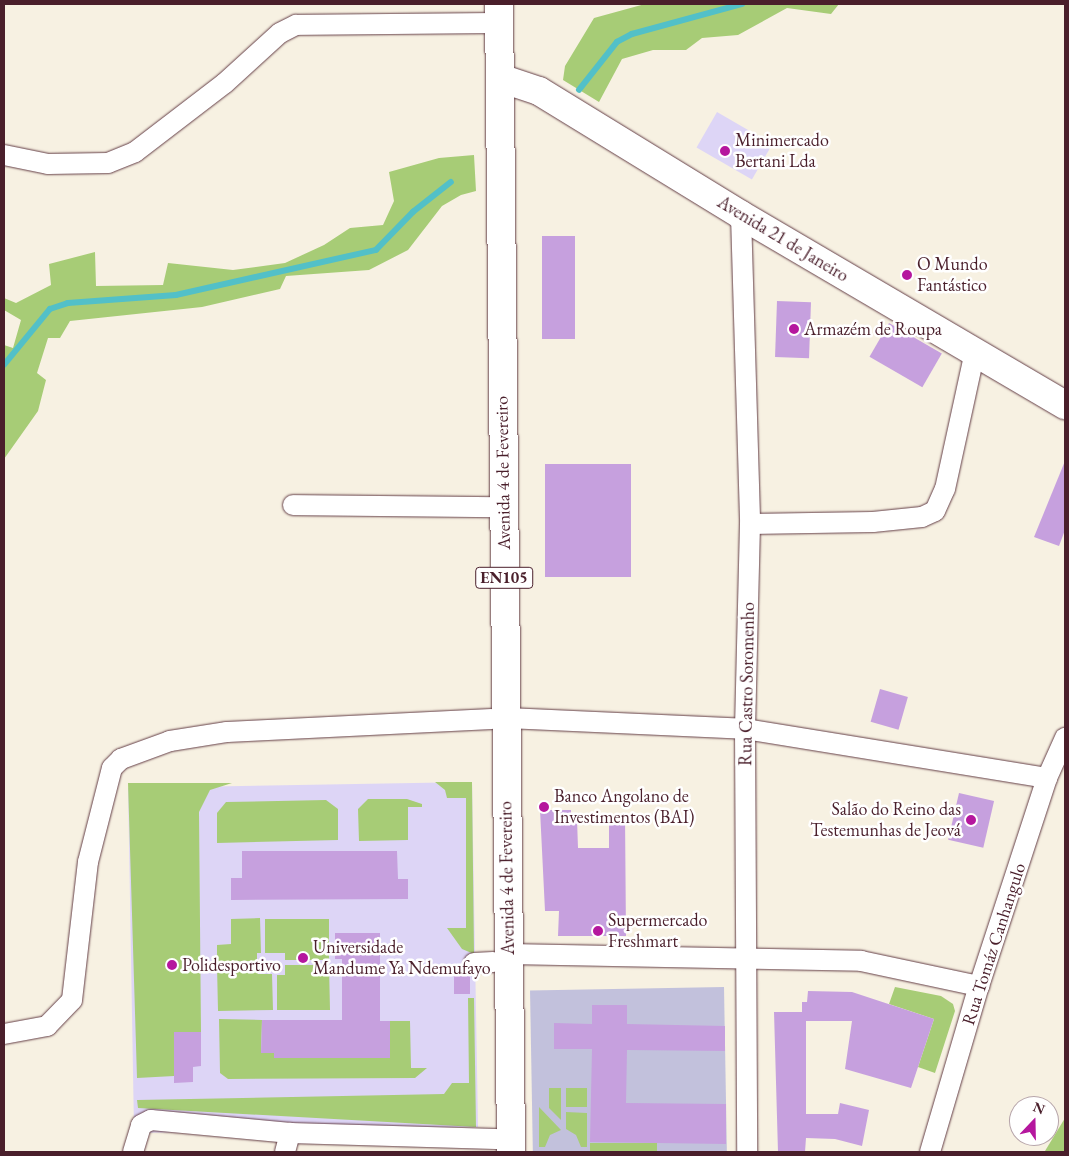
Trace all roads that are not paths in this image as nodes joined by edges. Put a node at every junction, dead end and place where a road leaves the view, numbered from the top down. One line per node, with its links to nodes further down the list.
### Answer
1 (490, 10): 2 (main road, Avenida 4 de Fevereiro / EN105); 3 (street); 8 (main road, Avenida 4 de Fevereiro / EN105)
2 (500, 78): 4 (main road, Avenida 21 de Janeiro); 10 (main road, Avenida 4 de Fevereiro / EN105)
3 (4, 155)
4 (741, 215): 5 (main road, Avenida 21 de Janeiro); 9 (street, Rua Castro Soromenho)
5 (975, 351): 6 (main road, Avenida 21 de Janeiro); 9 (street)
6 (1065, 405)
7 (293, 505): 8 (street)
8 (490, 506): 10 (main road, Avenida 4 de Fevereiro / EN105)
9 (750, 524): 11 (street, Rua Castro Soromenho)
10 (499, 719): 11 (street); 15 (main road, Avenida 4 de Fevereiro / EN105); 17 (street)
11 (745, 728): 13 (street); 14 (street, Rua Castro Soromenho)
12 (1065, 738): 13 (street, Rua Tomáz Canhangulo)
13 (1047, 778): 16 (street, Rua Tomáz Canhangulo)
14 (748, 957): 15 (street); 16 (street); 21 (street, Rua Castro Soromenho)
15 (492, 960): 19 (main road, Avenida 4 de Fevereiro / EN105)
16 (979, 986): 22 (street, Rua Tomáz Canhangulo)
17 (4, 1034)
18 (288, 1143): 19 (street); 20 (street)
19 (501, 1148)
20 (133, 1152)
21 (747, 1152)
22 (930, 1152)

